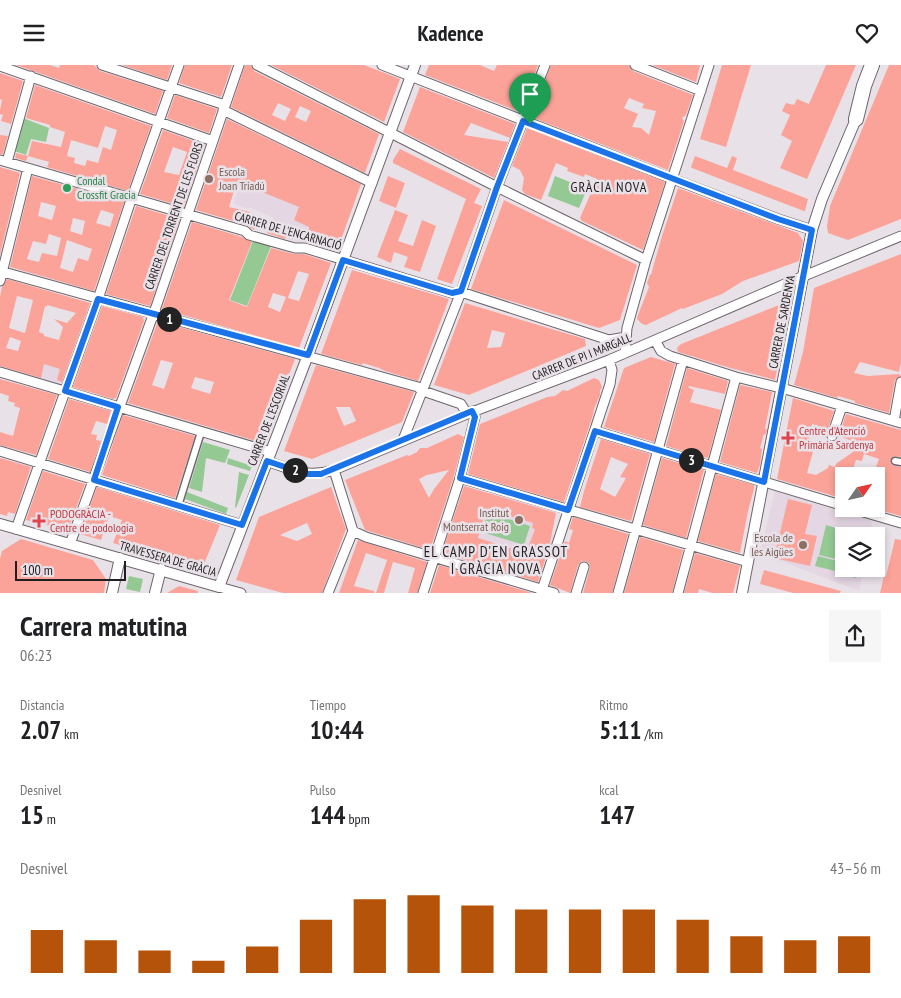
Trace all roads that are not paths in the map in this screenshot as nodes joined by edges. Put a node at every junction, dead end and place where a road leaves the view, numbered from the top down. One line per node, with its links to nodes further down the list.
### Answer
1 (102, 65): 13 (street)
2 (179, 65): 16 (street)
3 (239, 65): 18 (street, CARRER DEL TORRENT DE LES FLORS)
4 (257, 65): 22 (street)
5 (382, 65): 15 (street)
6 (415, 65): 15 (street, CARRER DE L'ESCORIAL)
7 (545, 65): 20 (street)
8 (635, 65): 17 (street)
9 (709, 65): 17 (street)
10 (872, 65): 19 (main road)
11 (879, 65): 19 (street, CARRER DE SARDENYA)
12 (0, 66): 14 (street)
13 (117, 67): 16 (street)
14 (31, 76): 21 (street); 24 (street)
15 (411, 76): 20 (street); 22 (street, CARRER DE L'ESCORIAL)
16 (171, 87): 18 (street); 21 (street)
17 (701, 91): 26 (street)
18 (224, 107): 23 (street, CARRER DEL TORRENT DE LES FLORS); 27 (street)
19 (856, 119): 31 (street, CARRER DE SARDENYA)
20 (523, 121): 26 (street); 28 (street)
21 (159, 122): 23 (street); 29 (street)
22 (390, 132): 27 (street, CARRER DE L'ESCORIAL); 28 (street)
23 (213, 141): 30 (street, CARRER DEL TORRENT DE LES FLORS)
24 (4, 161): 25 (street, CARRER DE L'ENCARNACIÓ)
25 (28, 168): 29 (street, CARRER DE L'ENCARNACIÓ); 35 (street)
26 (673, 179): 31 (street); 34 (street)
27 (372, 183): 33 (street, CARRER DE L'ESCORIAL)
28 (497, 187): 34 (street); 37 (street)
29 (132, 199): 30 (street, CARRER DE L'ENCARNACIÓ); 38 (street)
30 (187, 215): 33 (street, CARRER DE L'ENCARNACIÓ); 39 (street, CARRER DEL TORRENT DE LES FLORS)
31 (812, 230): 36 (street, CARRER DE SARDENYA)
32 (901, 236): 36 (street, CARRER DE PI I MARGALL)
33 (343, 260): 37 (street, CARRER DE L'ENCARNACIÓ); 43 (street, CARRER DE L'ESCORIAL)
34 (646, 260): 40 (street)
35 (1, 275): 38 (street)
36 (804, 276): 41 (street, CARRER DE PI I MARGALL); 49 (street, CARRER DE SARDENYA)
37 (461, 291): 40 (street, CARRER DE L'ENCARNACIÓ); 51 (street)
38 (98, 299): 39 (street); 50 (street)
39 (153, 314): 43 (street); 53 (street, CARRER DEL TORRENT DE LES FLORS)
40 (626, 337): 42 (street)
41 (655, 340): 42 (street, CARRER DE PI I MARGALL); 45 (street)
42 (625, 353): 44 (street, CARRER DE PI I MARGALL)
43 (308, 355): 51 (street); 62 (street, CARRER DE L'ESCORIAL)
44 (609, 360): 54 (street, CARRER DE PI I MARGALL); 57 (street)
45 (683, 360): 47 (street); 60 (street)
46 (0, 372): 50 (street, CARRER DE PI I MARGALL)
47 (736, 377): 49 (street); 64 (street)
48 (901, 382): 55 (street)
49 (782, 389): 52 (street); 68 (street, CARRER DE SARDENYA)
50 (65, 391): 53 (street, CARRER DE PI I MARGALL); 63 (street)
51 (424, 392): 54 (street); 59 (street)
52 (842, 406): 55 (street); 58 (street)
53 (118, 407): 56 (street, CARRER DE PI I MARGALL); 67 (street, CARRER DEL TORRENT DE LES FLORS)
54 (470, 413): 59 (street, CARRER DE PI I MARGALL); 66 (street)
55 (897, 422)
56 (201, 431): 62 (street, CARRER DE PI I MARGALL); 70 (street)
57 (595, 431): 60 (street); 71 (street)
58 (832, 436)
59 (404, 440): 65 (street, CARRER DE PI I MARGALL)
60 (657, 449): 64 (street); 77 (street)
61 (0, 451): 63 (street)
62 (269, 456): 65 (street, CARRER DE PI I MARGALL); 75 (street, CARRER DE L'ESCORIAL)
63 (39, 463): 67 (street); 76 (street)
64 (713, 466): 68 (street); 80 (street)
65 (334, 470): 78 (street)
66 (460, 478): 71 (street); 82 (street)
67 (94, 480): 70 (street); 79 (street, CARRER DEL TORRENT DE LES FLORS)
68 (764, 482): 69 (street); 83 (street, CARRER DE SARDENYA)
69 (835, 503)
70 (178, 506): 75 (street)
71 (568, 510): 77 (street); 87 (street)
72 (880, 517): 73 (street)
73 (901, 523)
74 (0, 525): 76 (street, TRAVESSERA DE GRÀCIA)
75 (242, 525): 86 (street, CARRER DE L'ESCORIAL)
76 (16, 529): 79 (street, TRAVESSERA DE GRÀCIA)
77 (635, 530): 80 (street); 95 (street)
78 (353, 531): 82 (street); 91 (street)
79 (70, 544): 81 (street, TRAVESSERA DE GRÀCIA)
80 (691, 546): 83 (street); 96 (street)
81 (120, 558): 85 (street, TRAVESSERA DE GRÀCIA); 88 (street)
82 (434, 558): 87 (street); 92 (street)
83 (748, 562): 97 (street, CARRER DE SARDENYA)
84 (584, 567): 94 (street)
85 (161, 569): 86 (street, TRAVESSERA DE GRÀCIA); 89 (street)
86 (219, 587): 90 (street, TRAVESSERA DE GRÀCIA)
87 (541, 591): 93 (street)
88 (112, 593)
89 (155, 593)
90 (241, 593)
91 (328, 593)
92 (423, 593)
93 (554, 593)
94 (576, 593)
95 (618, 593)
96 (678, 593)
97 (742, 593)

